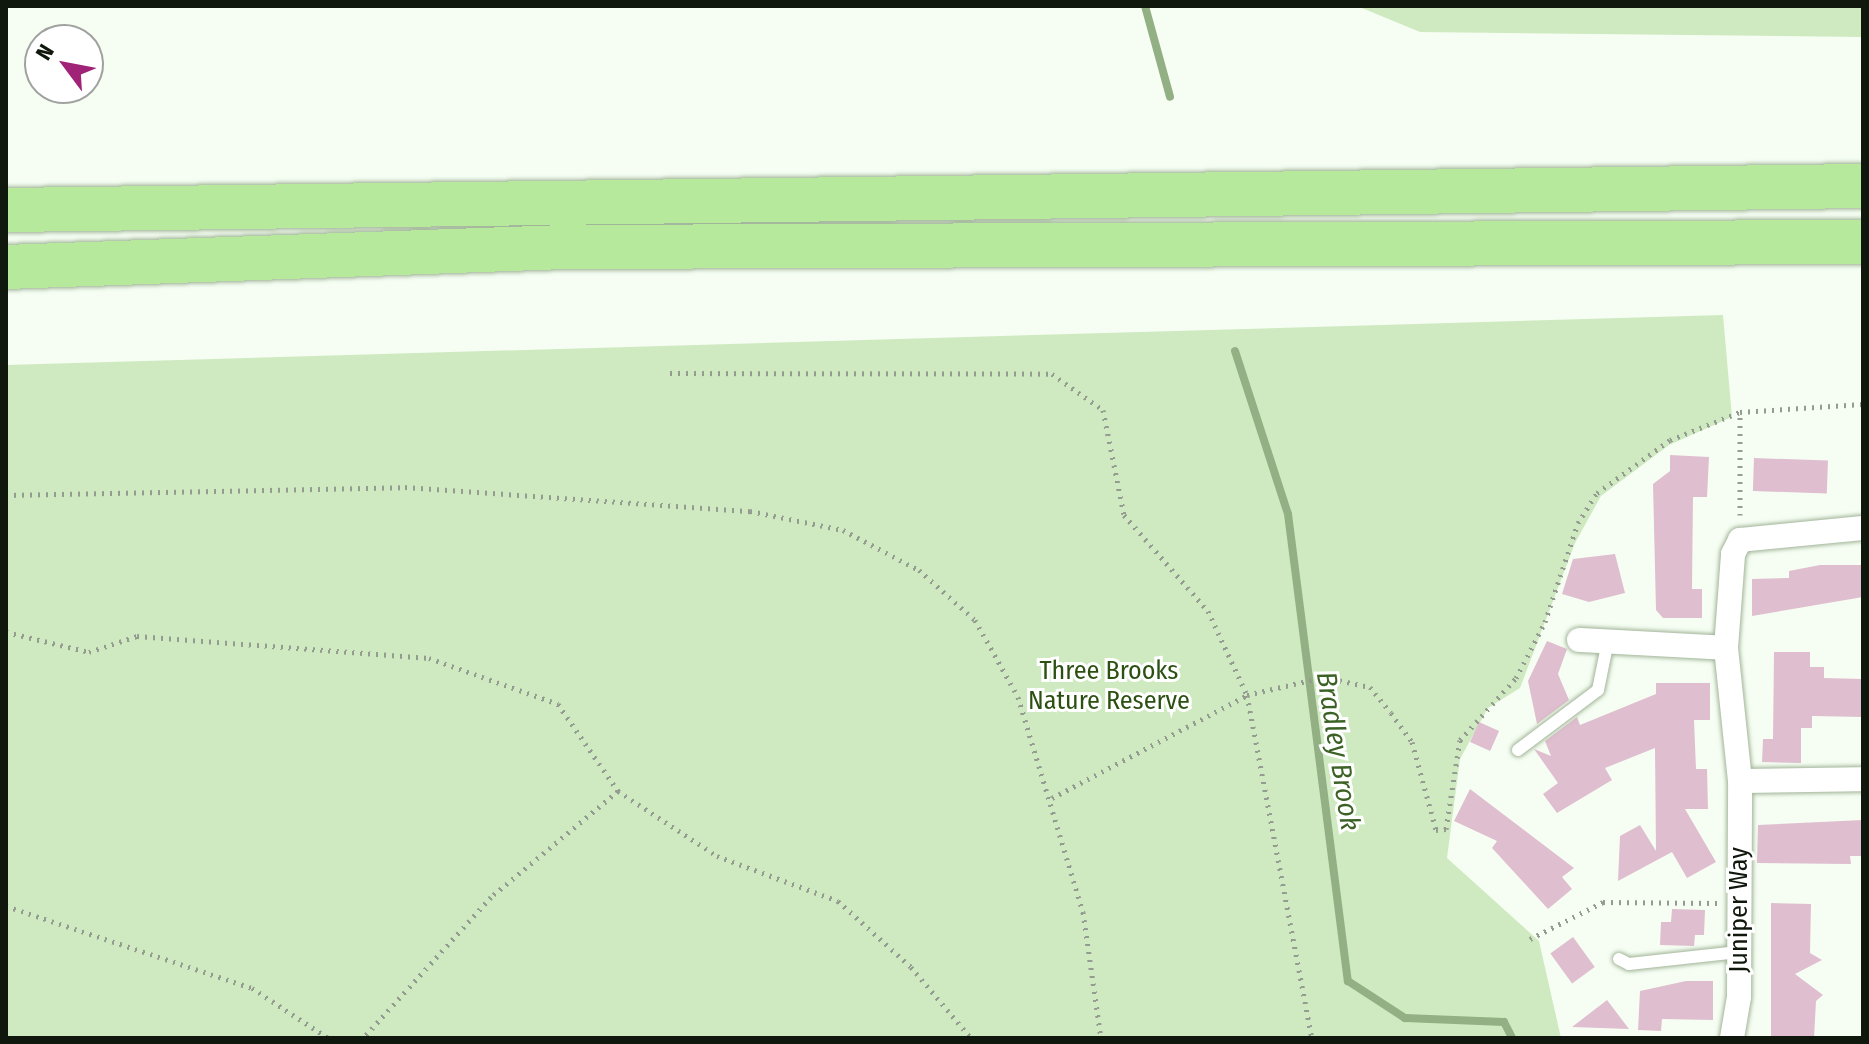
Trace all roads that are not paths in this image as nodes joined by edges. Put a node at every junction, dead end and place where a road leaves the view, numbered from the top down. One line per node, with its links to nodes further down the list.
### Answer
1 (1863, 186): 2 (highway)
2 (6, 210)
3 (1863, 242): 4 (highway)
4 (6, 267)
5 (1863, 528): 8 (street, Juniper Way)
6 (1579, 640): 7 (street)
7 (1608, 641): 8 (street); 9 (lane)
8 (1726, 648): 11 (street, Juniper Way)
9 (1518, 750)
10 (1863, 779): 11 (street)
11 (1740, 781): 12 (street, Juniper Way)
12 (1738, 952): 13 (lane); 14 (street, Juniper Way)
13 (1619, 959)
14 (1732, 1038)

